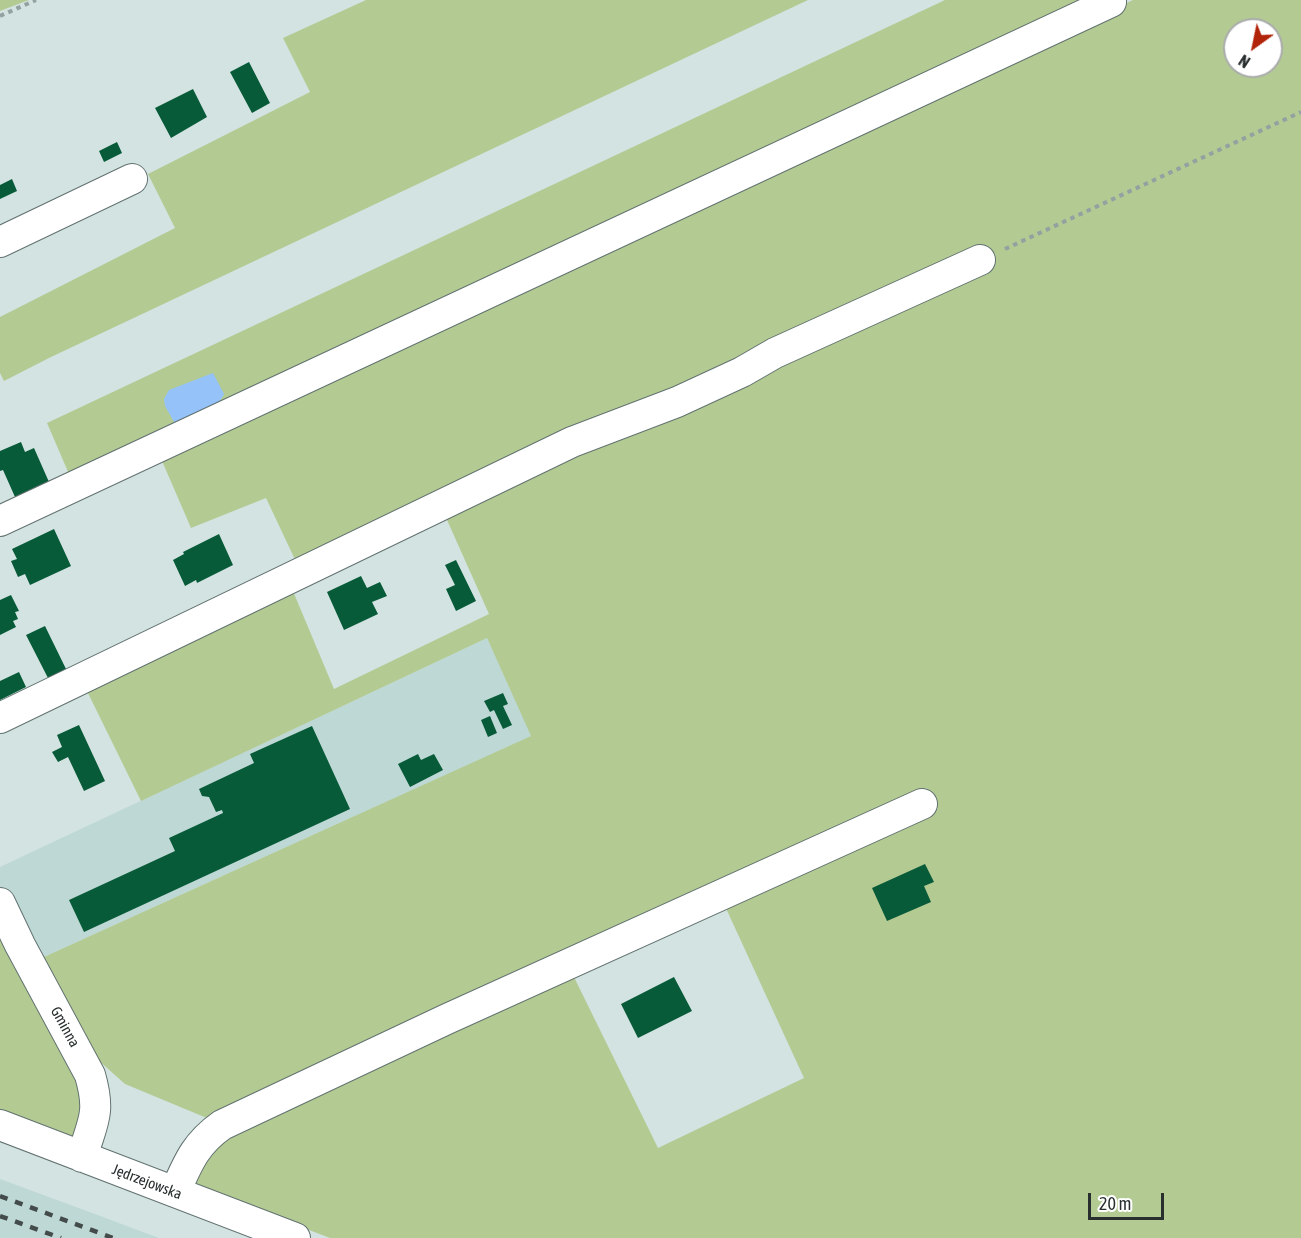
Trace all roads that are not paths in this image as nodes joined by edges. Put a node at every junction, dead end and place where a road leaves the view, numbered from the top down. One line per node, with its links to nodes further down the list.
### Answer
1 (1111, 2): 5 (street)
2 (132, 179): 3 (street)
3 (0, 242)
4 (980, 260): 6 (street)
5 (0, 521)
6 (0, 718)
7 (922, 804): 11 (street)
8 (0, 903): 10 (street, Gminna)
9 (0, 1125): 10 (street, Jędrzejowska)
10 (82, 1157): 11 (street, Jędrzejowska)
11 (175, 1192): 12 (street, Jędrzejowska)
12 (295, 1238)

